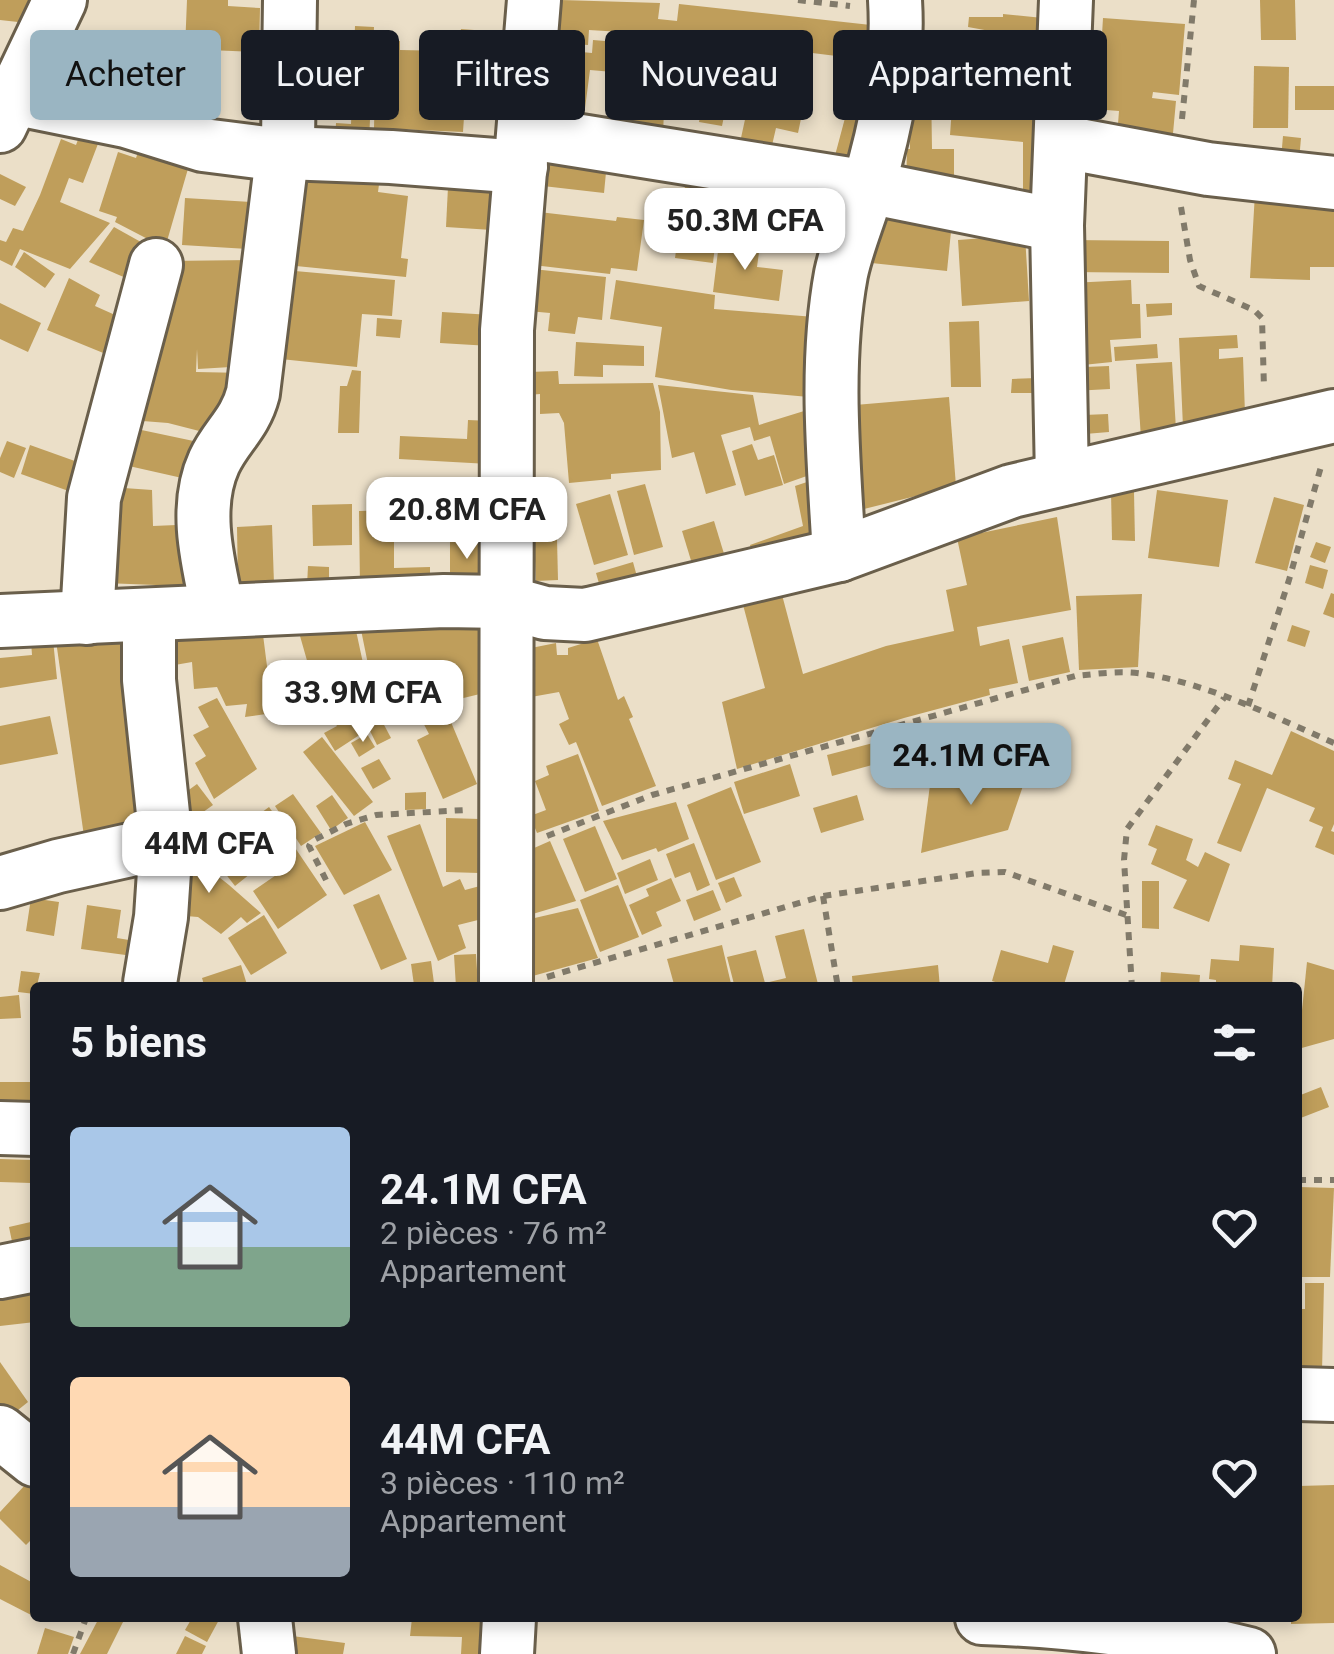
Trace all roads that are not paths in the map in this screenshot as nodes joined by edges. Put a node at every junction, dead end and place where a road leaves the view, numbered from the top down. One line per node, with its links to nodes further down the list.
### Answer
1 (60, 0): 6 (street)
2 (290, 0): 9 (street)
3 (534, 0): 8 (street)
4 (895, 0): 11 (street)
5 (1066, 0): 7 (street)
6 (7, 112): 9 (street)
7 (1063, 142): 10 (street); 12 (street)
8 (522, 149): 9 (street); 11 (street); 17 (street)
9 (286, 155): 18 (street)
10 (1334, 184)
11 (868, 187): 12 (street); 16 (street)
12 (1057, 225): 15 (street)
13 (156, 265): 20 (street)
14 (1329, 437): 15 (street)
15 (1062, 479): 16 (street)
16 (839, 555): 17 (street)
17 (505, 602): 18 (street); 25 (street)
18 (218, 611): 19 (street)
19 (148, 615): 20 (street); 22 (street)
20 (86, 618): 21 (street)
21 (0, 622)
22 (166, 842): 23 (street); 24 (street)
23 (0, 883)
24 (150, 982)
25 (518, 982)
26 (0, 1128): 27 (street)
27 (30, 1129)
28 (30, 1266): 29 (street)
29 (0, 1272)
30 (1302, 1394): 31 (street)
31 (1334, 1395)
32 (0, 1432): 33 (street)
33 (30, 1456)
34 (265, 1622): 37 (street)
35 (508, 1622): 38 (street)
36 (1040, 1622): 39 (street)
37 (269, 1654)
38 (507, 1654)
39 (1248, 1654)

